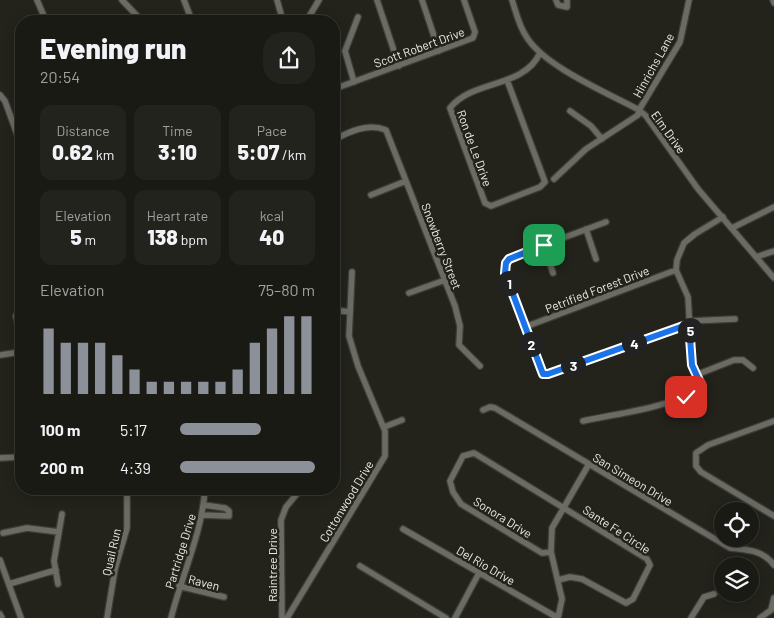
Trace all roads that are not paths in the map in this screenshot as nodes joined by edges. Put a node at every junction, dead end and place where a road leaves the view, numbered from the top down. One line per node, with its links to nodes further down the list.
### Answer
1 (37, 0): 13 (street)
2 (122, 0): 14 (street)
3 (184, 0): 15 (street)
4 (277, 0): 16 (street)
5 (319, 0): 17 (street)
6 (377, 0): 21 (street)
7 (422, 0): 19 (street)
8 (464, 0): 19 (street, Scott Robert Drive)
9 (512, 0): 20 (street, Elm Drive)
10 (556, 0): 11 (street)
11 (568, 0)
12 (689, 0): 26 (street, Hinrichs Lane)
13 (43, 15)
14 (136, 15)
15 (190, 15)
16 (281, 15)
17 (310, 15)
18 (358, 17): 23 (street)
19 (439, 51): 21 (street, Scott Robert Drive)
20 (540, 53): 22 (street, Ron de Le Drive); 26 (street, Elm Drive)
21 (398, 66): 23 (street, Scott Robert Drive)
22 (507, 80): 22 (street, Ron de Le Drive)
23 (354, 82): 24 (street, Scott Robert Drive)
24 (340, 87)
25 (0, 95): 28 (street)
26 (639, 110): 30 (street, Hinrichs Lane); 35 (street, Elm Drive)
27 (570, 111): 30 (street)
28 (15, 128)
29 (340, 138): 32 (street, Snowberry Street)
30 (602, 139): 31 (street, Hinrichs Lane)
31 (554, 179)
32 (406, 181): 33 (street); 47 (street, Snowberry Street)
33 (371, 195)
34 (774, 207): 37 (street)
35 (722, 217): 37 (street, Elm Drive); 43 (street)
36 (606, 222): 38 (street)
37 (732, 228): 41 (street, Elm Drive)
38 (586, 229): 39 (street); 42 (street)
39 (544, 245): 45 (street); 53 (street)
40 (774, 251): 41 (street)
41 (756, 258): 46 (street, Elm Drive)
42 (596, 260)
43 (676, 270): 52 (street); 53 (street, Petrified Forest Drive)
44 (352, 272): 50 (street, Cottonwood Drive)
45 (553, 273)
46 (774, 278)
47 (445, 280): 48 (street); 56 (street, Snowberry Street)
48 (409, 293)
49 (340, 311): 50 (street)
50 (350, 312): 63 (street, Cottonwood Drive)
51 (735, 320): 52 (street)
52 (689, 323): 53 (street); 58 (street)
53 (525, 327)
54 (15, 353): 55 (street)
55 (0, 355)
56 (480, 366)
57 (753, 368): 58 (street)
58 (696, 375): 61 (street)
59 (483, 410): 66 (street, San Simeon Drive)
60 (402, 420): 63 (street)
61 (583, 421)
62 (774, 421): 74 (street)
63 (384, 426): 98 (street, Cottonwood Drive)
64 (15, 457): 65 (street)
65 (0, 458)
66 (588, 464): 71 (street); 80 (street, San Simeon Drive)
67 (127, 495): 95 (street, Quail Run)
68 (205, 495): 70 (street, Partridge Drive)
69 (296, 495): 97 (street, Raintree Drive)
70 (204, 505): 73 (street, Partridge Drive); 73 (street)
71 (564, 506): 78 (street); 78 (street, Sonora Drive); 84 (street, Sante Fe Circle)
72 (62, 514): 76 (street)
73 (202, 515): 87 (street, Partridge Drive)
74 (774, 516)
75 (403, 529): 83 (street, Del Rio Drive)
76 (59, 532): 77 (street); 82 (street)
77 (3, 533)
78 (551, 552): 84 (street)
79 (0, 560): 85 (street)
80 (774, 565)
81 (360, 566): 99 (street)
82 (56, 570): 85 (street); 86 (street)
83 (479, 572): 100 (street); 101 (street, Del Rio Drive)
84 (558, 580): 101 (street)
85 (9, 584): 94 (street)
86 (58, 584)
87 (179, 586): 89 (street, Raven); 96 (street, Partridge Drive)
88 (714, 594): 102 (street)
89 (224, 597)
90 (774, 598): 91 (street)
91 (772, 610): 103 (street)
92 (0, 614): 93 (street)
93 (2, 618)
94 (21, 618)
95 (107, 618)
96 (171, 618)
97 (282, 618)
98 (288, 618)
99 (446, 618)
100 (455, 618)
101 (558, 618)
102 (691, 618)
103 (760, 618)

